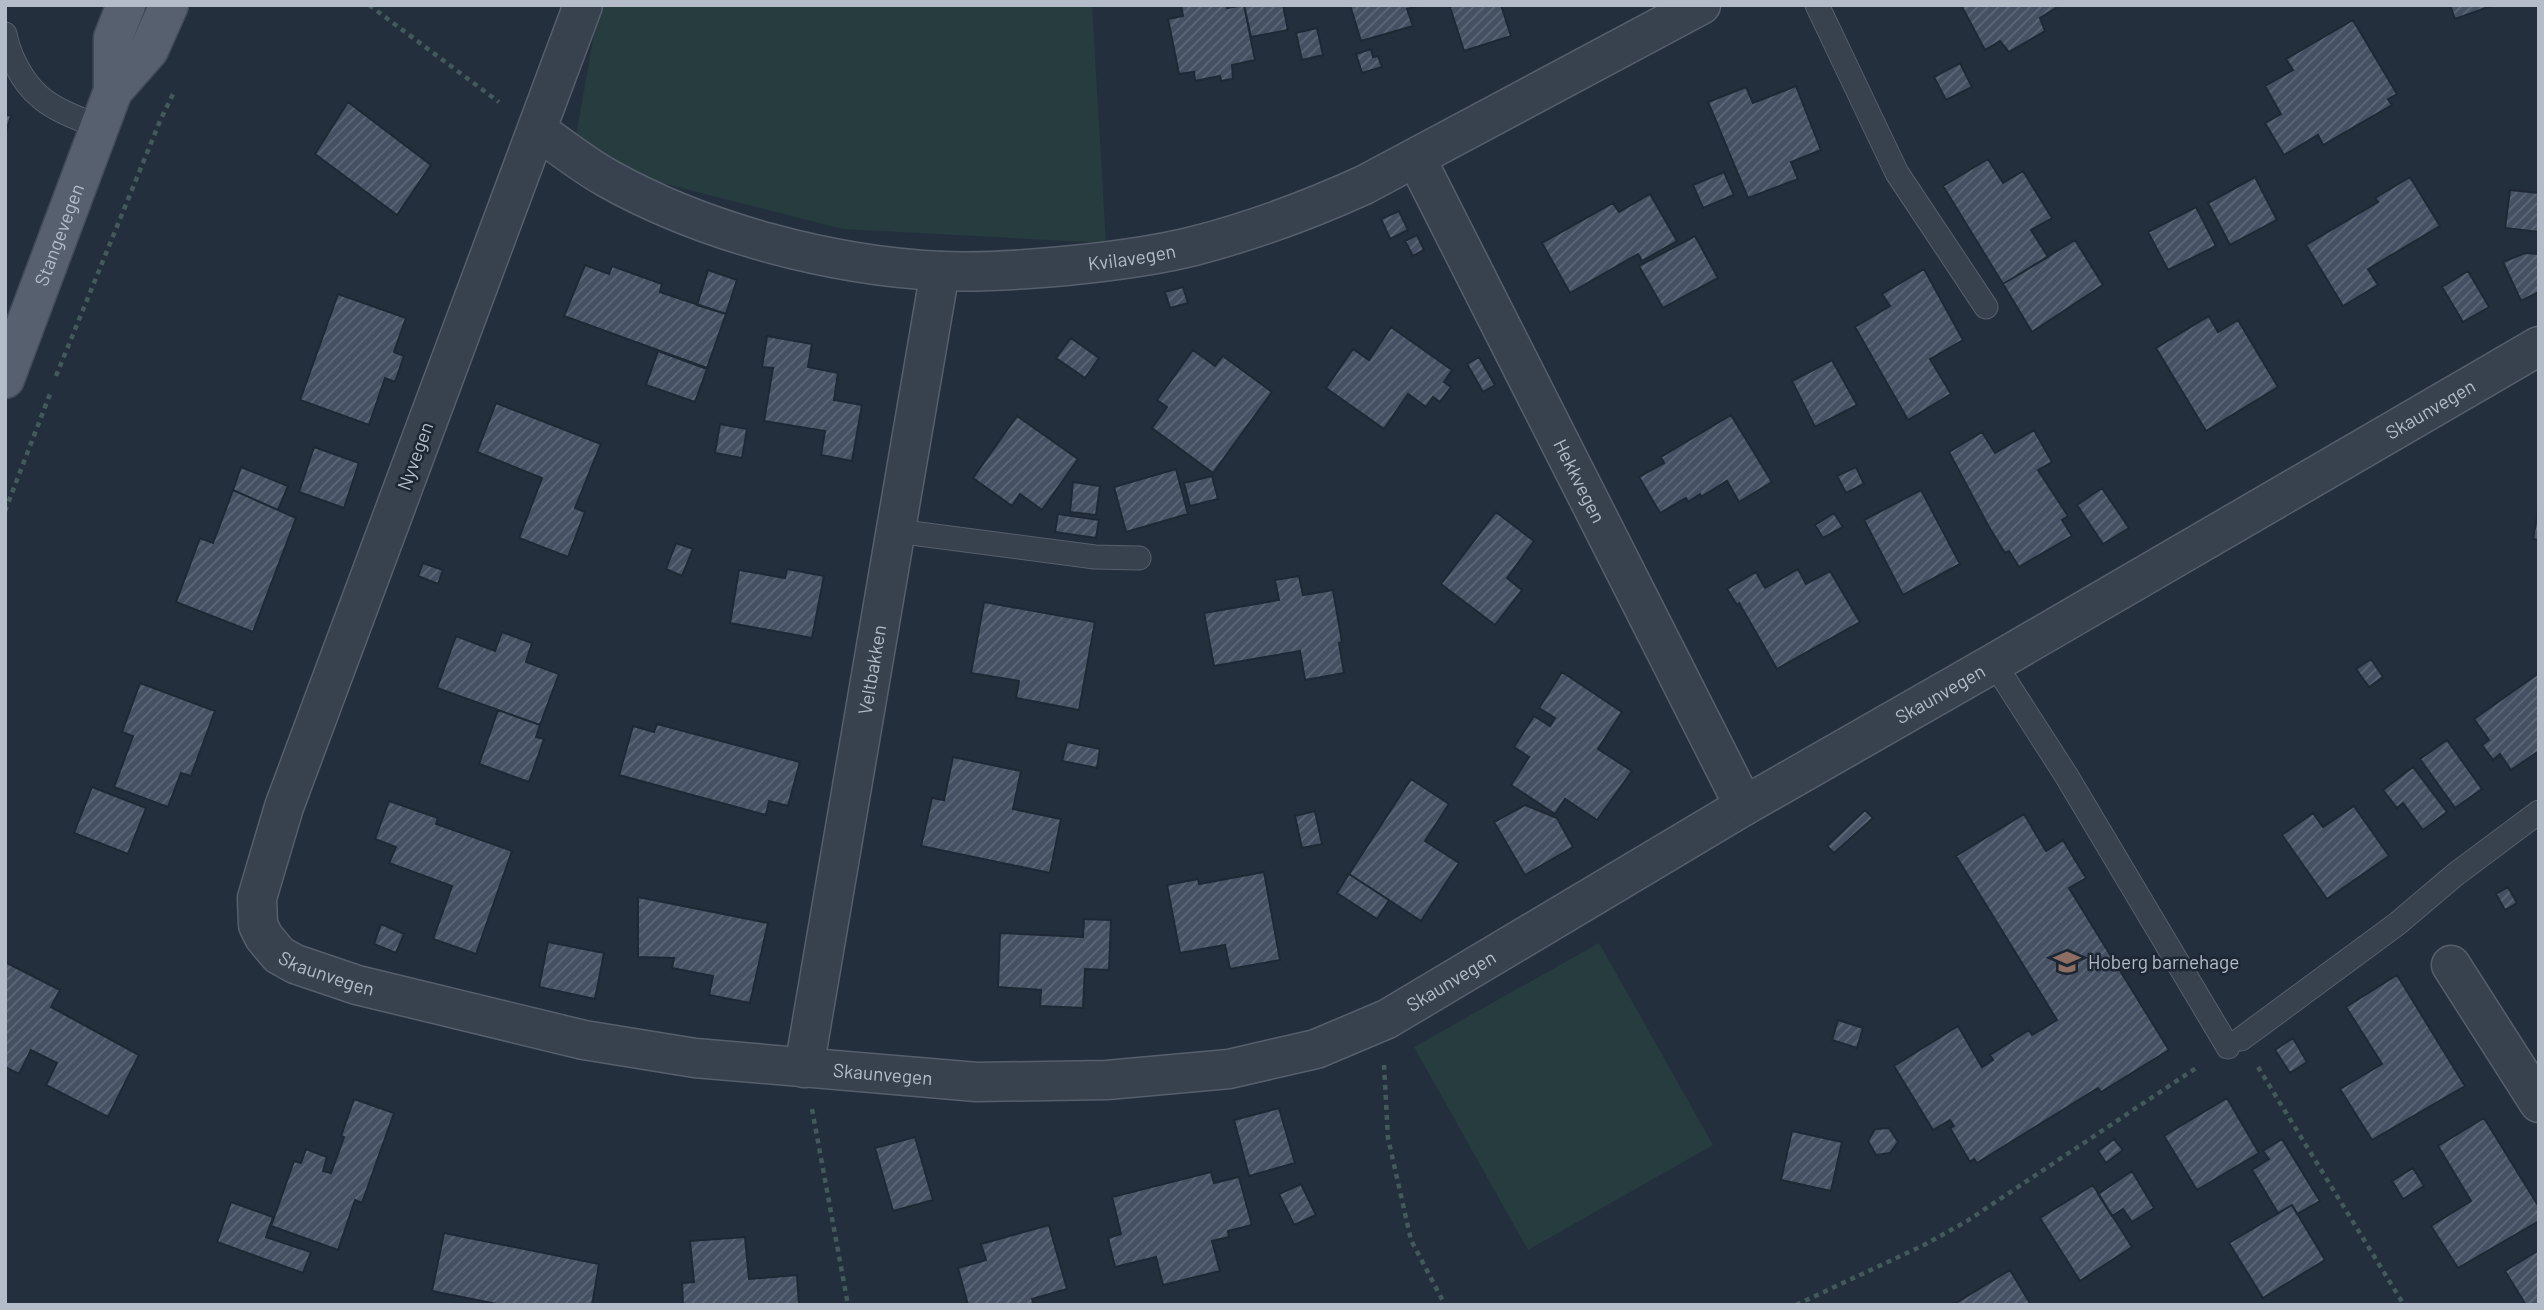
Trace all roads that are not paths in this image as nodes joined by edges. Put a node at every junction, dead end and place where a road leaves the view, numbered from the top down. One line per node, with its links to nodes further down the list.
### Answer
1 (126, 5): 7 (main road, Stangevegen)
2 (169, 5): 7 (main road, Stangevegen)
3 (583, 5): 9 (street, Nyvegen)
4 (1701, 5): 10 (street, Kvilavegen)
5 (1817, 5): 12 (lane)
6 (5, 34): 8 (lane)
7 (113, 91): 8 (main road, Stangevegen)
8 (100, 127): 14 (main road, Stangevegen)
9 (537, 130): 11 (street, Kvilavegen); 20 (street, Nyvegen)
10 (1416, 158): 11 (street, Kvilavegen); 18 (street, Hekkvegen)
11 (940, 271): 15 (street, Veltbakken)
12 (1986, 307)
13 (2539, 345): 17 (street, Skaunvegen)
14 (5, 379)
15 (896, 531): 16 (lane); 22 (street, Veltbakken)
16 (1139, 558)
17 (1994, 663): 18 (street, Skaunvegen); 19 (lane)
18 (1744, 806): 22 (street, Skaunvegen)
19 (2539, 812)
20 (256, 909): 22 (street, Skaunvegen)
21 (2451, 965): 23 (street)
22 (804, 1068)
23 (2539, 1103)

